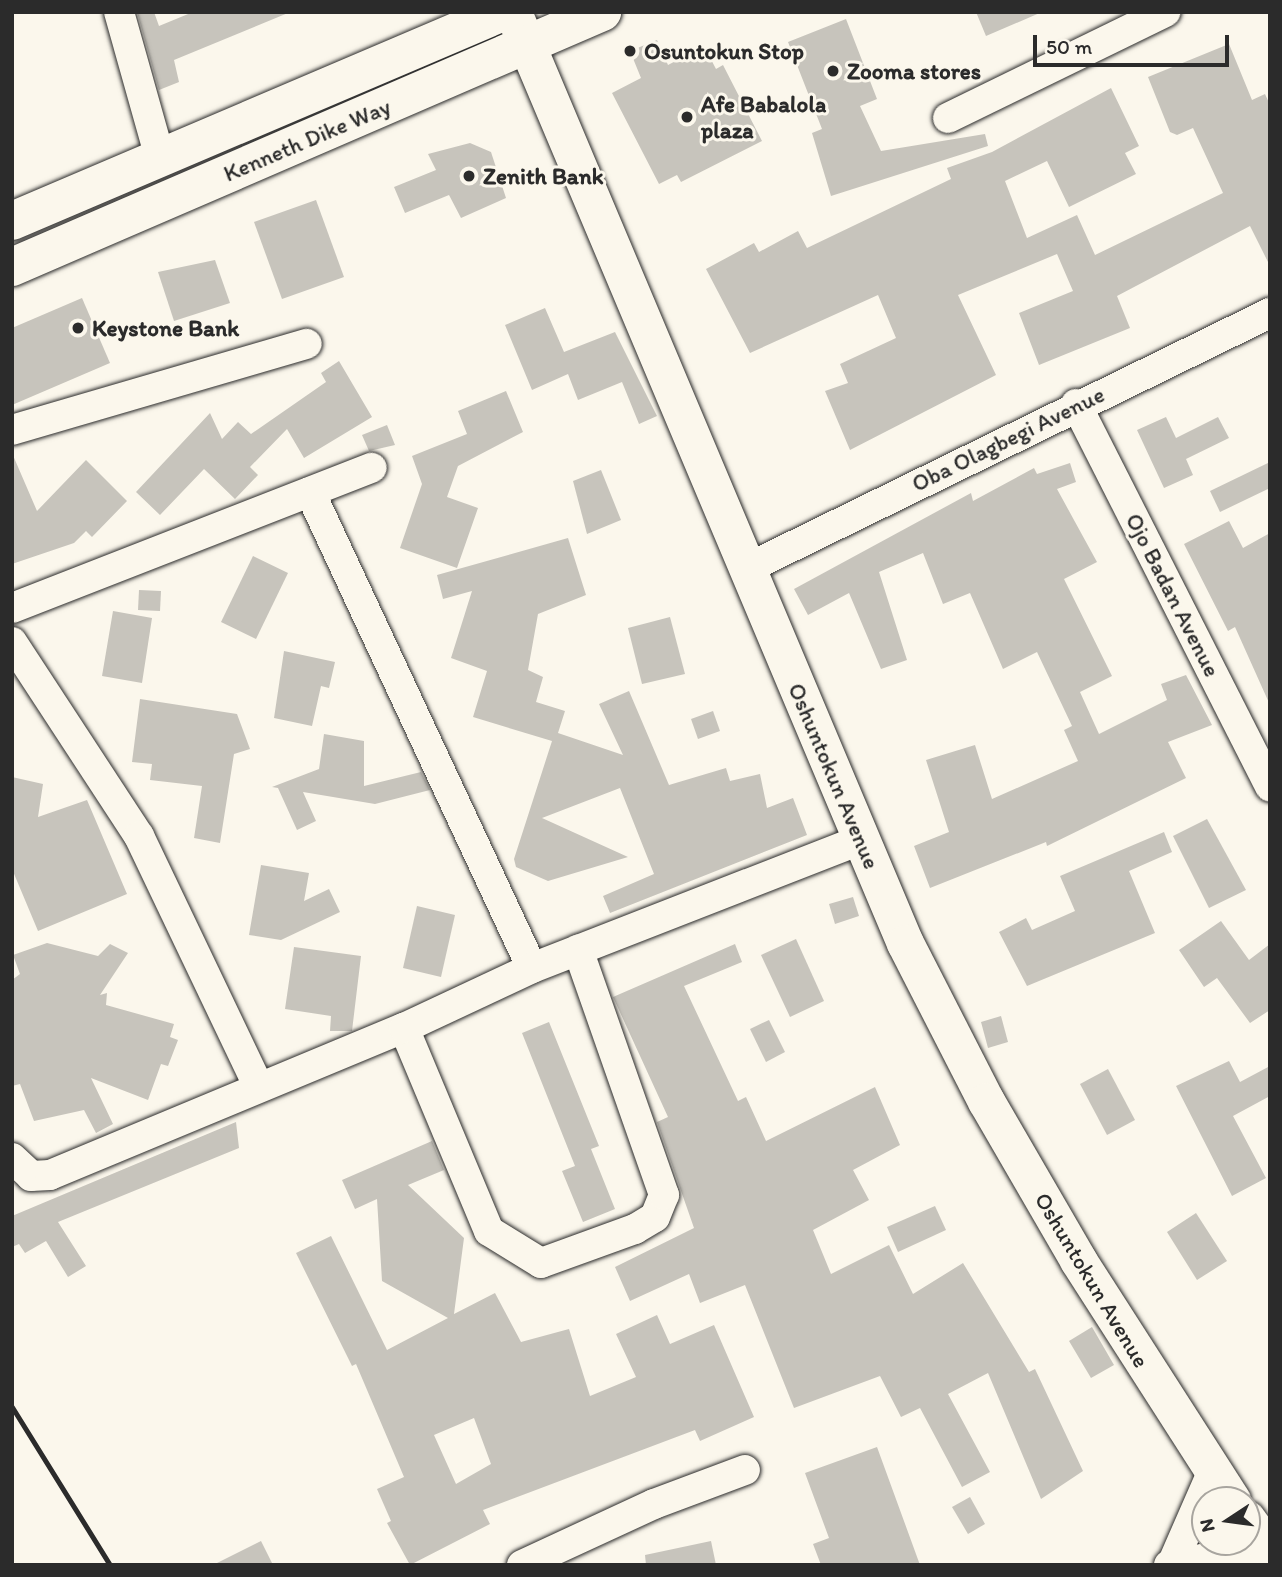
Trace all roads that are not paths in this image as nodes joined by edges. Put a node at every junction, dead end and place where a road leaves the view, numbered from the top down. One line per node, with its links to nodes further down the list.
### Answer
1 (119, 12): 7 (street)
2 (503, 12): 7 (highway, Kenneth Dike Way)
3 (602, 12): 5 (highway, Kenneth Dike Way)
4 (1165, 12): 6 (street)
5 (519, 29): 8 (highway, Kenneth Dike Way); 17 (main road, Oshuntokun Avenue)
6 (947, 118)
7 (155, 160): 8 (highway); 9 (highway, Kenneth Dike Way)
8 (166, 201): 10 (highway, Kenneth Dike Way)
9 (12, 221)
10 (12, 267)
11 (1270, 313): 13 (street, Oba Olagbegi Avenue)
12 (307, 344): 14 (street)
13 (1076, 404): 17 (street, Oba Olagbegi Avenue); 20 (street, Ojo Badan Avenue)
14 (12, 430)
15 (372, 468): 16 (street)
16 (310, 492): 18 (street); 23 (street)
17 (748, 568): 21 (main road, Oshuntokun Avenue)
18 (12, 608)
19 (12, 642): 25 (street)
20 (1270, 787)
21 (860, 840): 22 (street); 28 (main road, Oshuntokun Avenue)
22 (578, 950): 23 (street); 24 (street)
23 (533, 968): 24 (street)
24 (404, 1028): 25 (street)
25 (258, 1086): 26 (street)
26 (12, 1158)
27 (745, 1470): 32 (street)
28 (1221, 1486)
29 (1191, 1533): 31 (street)
30 (1197, 1556): 31 (street)
31 (1171, 1563)
32 (522, 1565)

